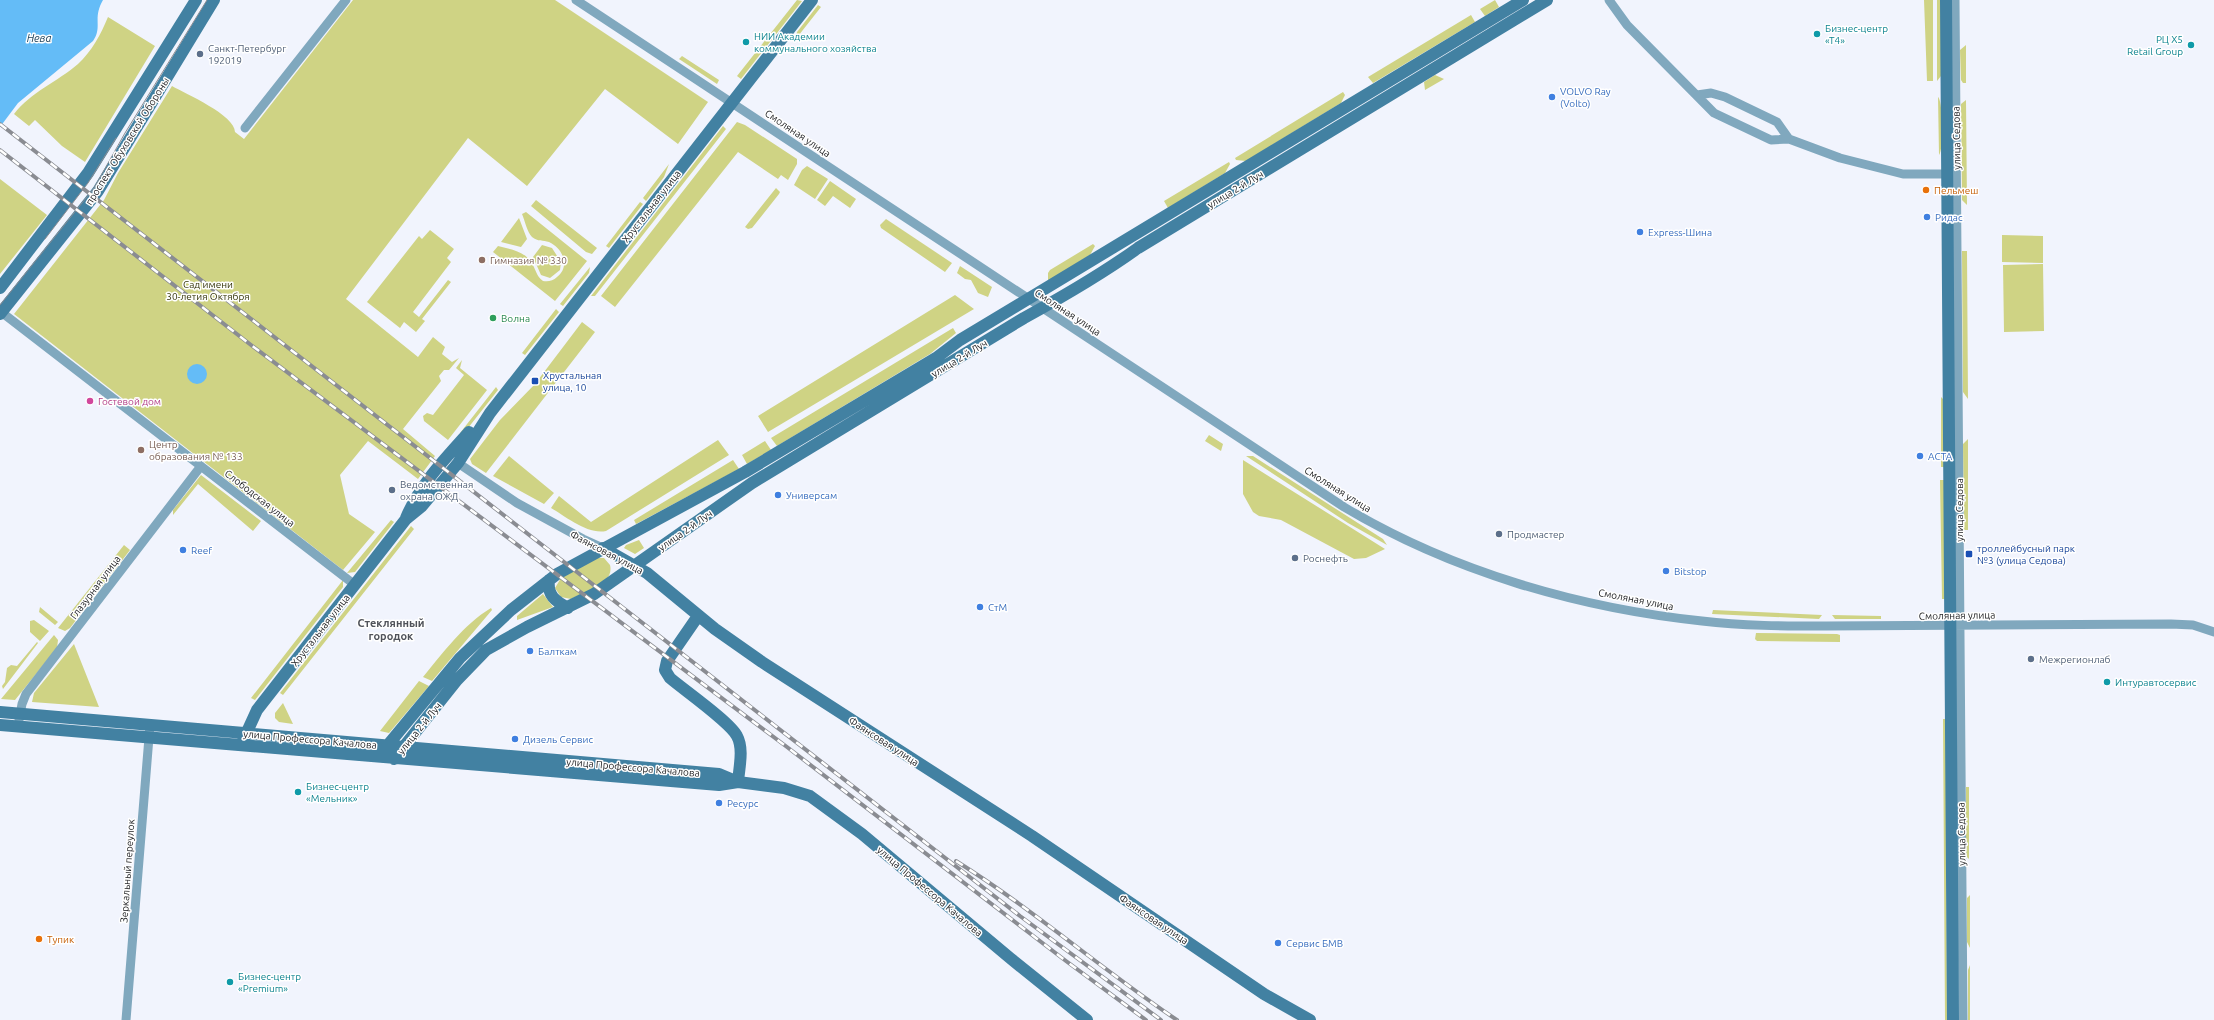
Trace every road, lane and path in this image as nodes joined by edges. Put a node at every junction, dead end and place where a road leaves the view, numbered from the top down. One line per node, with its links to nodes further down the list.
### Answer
1 (196, 0): 16 (main road, проспект Обуховской Обороны)
2 (214, 0): 19 (main road, проспект Обуховской Обороны)
3 (346, 0): 13 (street)
4 (576, 0): 12 (street, Смоляная улица)
5 (812, 0): 12 (main road, Хрустальная улица)
6 (1523, 0): 17 (main road, улица 2-й Луч)
7 (1547, 0): 18 (main road, улица 2-й Луч)
8 (1609, 0): 11 (street)
9 (1946, 0): 15 (main road, улица Седова)
10 (1955, 0): 15 (street, улица Седова)
11 (1697, 96): 14 (street); 14 (street)
12 (732, 102): 17 (street, Смоляная улица); 20 (main road, Хрустальная улица)
13 (245, 128)
14 (1789, 139): 15 (street)
15 (1952, 174): 30 (main road, улица Седова)
16 (0, 288)
17 (1028, 299): 18 (street, Смоляная улица); 24 (main road, улица 2-й Луч)
18 (1042, 308): 25 (main road, улица 2-й Луч); 30 (street, Смоляная улица)
19 (0, 312): 22 (street, Слободская улица)
20 (490, 413): 21 (main road, Хрустальная улица); 23 (main road, Хрустальная улица)
21 (458, 463): 23 (main road, Хрустальная улица); 24 (street, Фаянсовая улица)
22 (201, 466): 27 (street, Слободская улица); 33 (street, Глазурная улица)
23 (406, 519): 27 (main road, Хрустальная улица)
24 (603, 548): 25 (main road, Фаянсовая улица); 26 (main road, улица 2-й Луч)
25 (635, 566): 28 (main road, улица 2-й Луч); 29 (main road, Фаянсовая улица)
26 (549, 580): 28 (main road); 40 (main road, улица 2-й Луч)
27 (355, 585): 37 (main road, Хрустальная улица)
28 (568, 608): 41 (main road, улица 2-й Луч)
29 (698, 616): 43 (main road); 46 (main road, Фаянсовая улица)
30 (1955, 626): 31 (street, Смоляная улица); 47 (main road, улица Седова); 48 (street, улица Седова)
31 (2214, 632)
32 (0, 712): 33 (main road, улица Профессора Качалова)
33 (20, 714): 35 (main road, улица Профессора Качалова); 36 (street, Глазурная улица)
34 (0, 725): 36 (main road, улица Профессора Качалова)
35 (150, 725): 37 (main road, улица Профессора Качалова); 38 (street, Зеркальный переулок)
36 (19, 726): 38 (main road, улица Профессора Качалова)
37 (245, 733): 39 (main road, Хрустальная улица); 40 (main road, улица Профессора Качалова)
38 (149, 737): 39 (main road, улица Профессора Качалова); 44 (street, Зеркальный переулок)
39 (241, 745): 42 (main road, улица Профессора Качалова)
40 (387, 746): 41 (main road, улица Профессора Качалова); 42 (main road, улица 2-й Луч)
41 (403, 748): 42 (main road, улица 2-й Луч); 43 (main road, улица Профессора Качалова)
42 (394, 759): 43 (main road, улица Профессора Качалова)
43 (738, 782): 45 (main road, улица Профессора Качалова)
44 (126, 1020)
45 (1087, 1020)
46 (1310, 1020)
47 (1954, 1020)
48 (1963, 1020)

